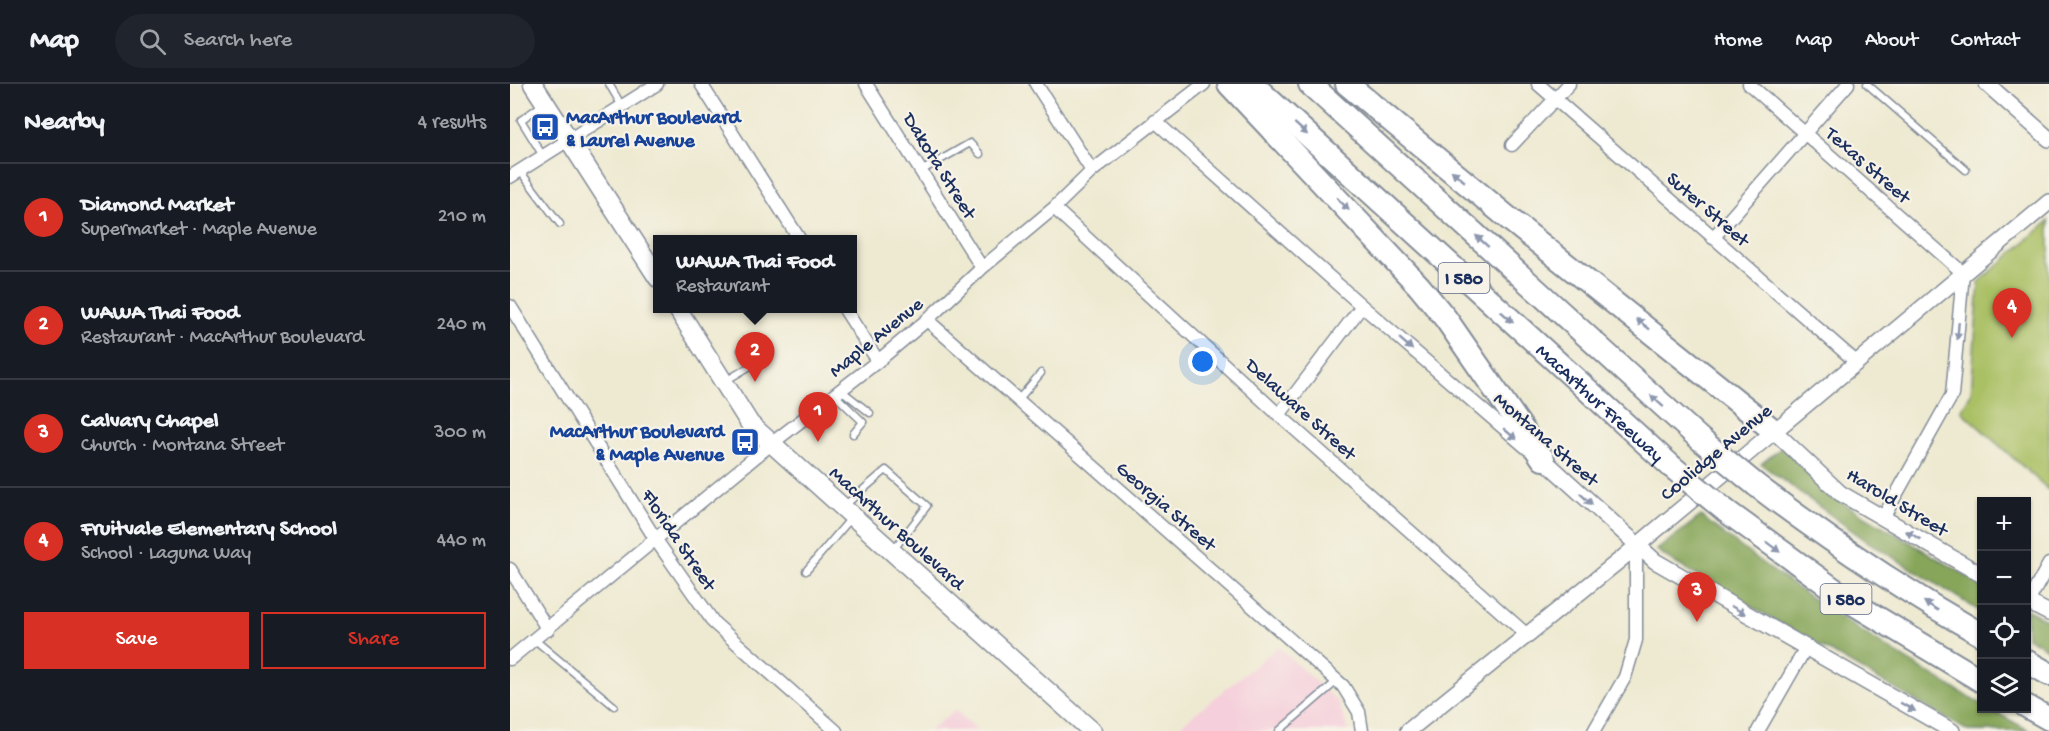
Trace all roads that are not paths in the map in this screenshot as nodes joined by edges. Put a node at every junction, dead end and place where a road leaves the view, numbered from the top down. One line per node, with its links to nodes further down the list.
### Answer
1 (533, 84): 19 (main road)
2 (609, 84): 20 (lane)
3 (657, 84): 20 (street)
4 (701, 84): 35 (street)
5 (866, 84): 29 (street, Dakota Street)
6 (1035, 84): 30 (street)
7 (1204, 84): 21 (street, Maple Avenue)
8 (1229, 84): 17 (highway)
9 (1310, 84): 73 (highway, MacArthur Freeway / I 580, one-way to 9, bridge)
10 (1347, 84): 56 (highway, one-way to 10)
11 (1538, 84): 18 (street, Suter Street)
12 (1569, 84): 18 (street)
13 (1749, 84): 22 (street, Texas Street)
14 (1848, 84): 22 (street)
15 (1868, 84): 28 (lane)
16 (1987, 84): 24 (street)
17 (1252, 92): 59 (highway, one-way to 59); 80 (highway, MacArthur Freeway / I 580, one-way to 80, bridge)
18 (1555, 99): 25 (street); 36 (street, Suter Street)
19 (545, 103): 23 (main road); 27 (lane)
20 (622, 106): 23 (street)
21 (1155, 121): 30 (street, Maple Avenue); 41 (street, Montana Street)
22 (1805, 133): 36 (street); 39 (street, Texas Street)
23 (569, 139): 27 (street); 38 (main road)
24 (2049, 139)
25 (1512, 145)
26 (980, 154): 29 (lane)
27 (543, 156): 31 (street)
28 (1966, 170)
29 (921, 171): 37 (street, Dakota Street)
30 (1092, 171): 33 (street, Maple Avenue)
31 (515, 174): 34 (lane)
32 (2049, 202): 39 (street, Coolidge Avenue)
33 (1054, 208): 37 (street, Maple Avenue); 55 (street, Delaware Street)
34 (560, 224)
35 (797, 235)
36 (1713, 237): 48 (street, Suter Street)
37 (982, 268): 44 (street, Maple Avenue)
38 (653, 272)
39 (1963, 273): 48 (street, Coolidge Avenue); 61 (street, one-way to 61)
40 (510, 306): 62 (street, Florida Street)
41 (1362, 306): 55 (street); 59 (street, Montana Street, one-way to 59)
42 (680, 313): 51 (main road, MacArthur Boulevard)
43 (847, 313): 47 (street)
44 (927, 320): 47 (street, Maple Avenue); 53 (street, Georgia Street)
45 (741, 350): 49 (lane)
46 (764, 358): 49 (lane)
47 (878, 362): 52 (street, Maple Avenue)
48 (1855, 362): 56 (street, Coolidge Avenue)
49 (751, 366): 51 (lane)
50 (1041, 373): 53 (lane)
51 (723, 382): 58 (main road, MacArthur Boulevard)
52 (838, 392): 54 (lane); 57 (lane); 58 (street, Maple Avenue)
53 (1018, 400): 81 (street, Georgia Street)
54 (870, 413)
55 (1279, 415): 74 (street, Delaware Street)
56 (1773, 430): 61 (street, Harold Street); 63 (street, Coolidge Avenue)
57 (853, 434)
58 (771, 444): 60 (main road, MacArthur Boulevard); 62 (street, Maple Avenue)
59 (1543, 459): 63 (street, Montana Street, one-way to 63)
60 (848, 512): 64 (main road, MacArthur Boulevard); 64 (lane); 67 (lane)
61 (1883, 518): 68 (street, Harold Street, one-way to 61)
62 (656, 540): 72 (street, Maple Avenue); 85 (street, Florida Street)
63 (1636, 545): 74 (street, Coolidge Avenue); 76 (street, Montana Street, one-way to 76); 90 (street)
64 (892, 552): 86 (main road, MacArthur Boulevard)
65 (2049, 564): 69 (street)
66 (510, 569): 72 (street)
67 (806, 571)
68 (1977, 572)
69 (2031, 594)
70 (2031, 603): 71 (street)
71 (2049, 613)
72 (548, 630): 75 (street, Maple Avenue)
73 (1977, 632)
74 (1526, 634): 89 (street, Coolidge Avenue)
75 (535, 640): 77 (street, Maple Avenue); 82 (lane)
76 (1805, 649): 91 (street); 92 (street, Montana Street, one-way to 92)
77 (510, 659)
78 (2031, 664): 79 (highway)
79 (2049, 674)
80 (1977, 678)
81 (1337, 681): 87 (lane); 88 (street, Georgia Street)
82 (614, 706)
83 (2031, 709): 84 (highway)
84 (2049, 719)
85 (836, 731)
86 (1092, 731)
87 (1279, 731)
88 (1362, 731)
89 (1408, 731)
90 (1594, 731)
91 (1758, 731)
92 (1952, 731)

